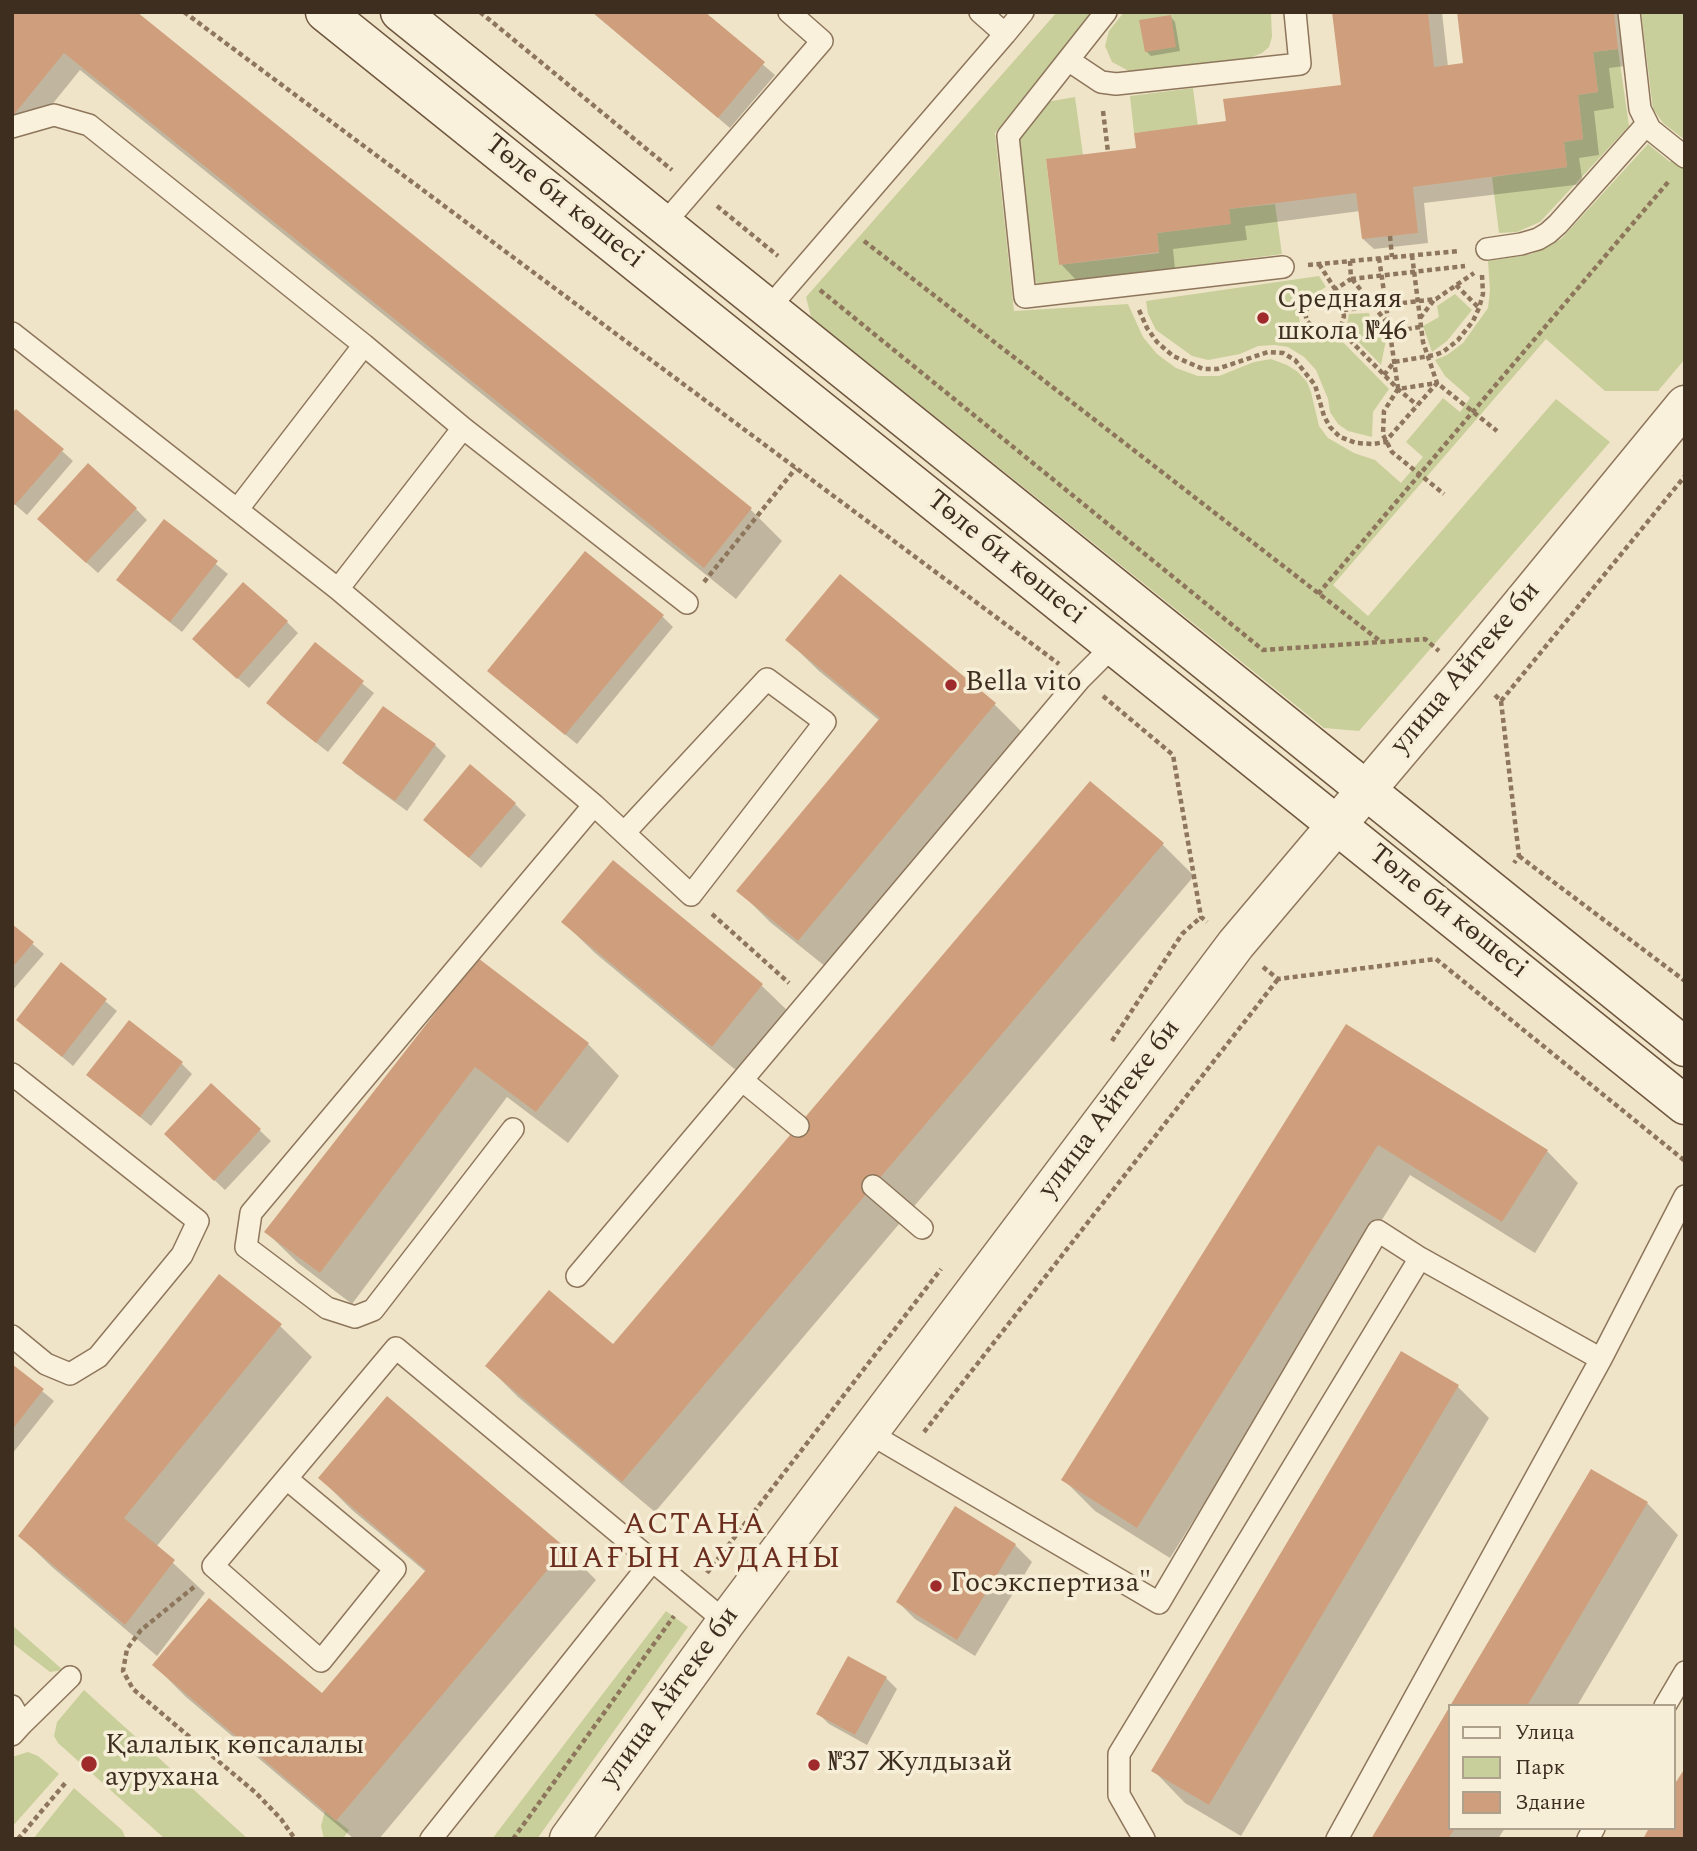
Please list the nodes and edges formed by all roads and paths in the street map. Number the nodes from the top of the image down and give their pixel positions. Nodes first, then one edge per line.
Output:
1 (184, 12) edge
2 (326, 12) edge
3 (400, 12) edge
4 (480, 12) edge
5 (789, 12) edge
6 (980, 12) edge
7 (1023, 12) edge
8 (1106, 12) edge
9 (1295, 12) edge
10 (1629, 12) edge
11 (1005, 34) junction
12 (1069, 60) junction
13 (1099, 81) junction
14 (1647, 124) junction
15 (12, 127) edge
16 (1108, 152) dead end
17 (1680, 166) edge
18 (695, 188) junction
19 (841, 223) junction
20 (663, 225) junction
21 (1390, 236) dead end
22 (1483, 249) junction
23 (1412, 256) junction
24 (1392, 257) junction
25 (1379, 258) junction
26 (1350, 261) junction
27 (1319, 264) junction
28 (1283, 267) joint
29 (1413, 272) junction
30 (799, 273) junction
31 (1382, 275) junction
32 (1351, 279) junction
33 (1136, 285) junction
34 (1456, 285) junction
35 (1333, 290) junction
36 (1436, 299) junction
37 (1417, 302) junction
38 (1386, 306) junction
39 (1374, 307) junction
40 (1479, 308) junction
41 (768, 309) junction
42 (1343, 310) junction
43 (1420, 318) junction
44 (1420, 327) junction
45 (1389, 329) junction
46 (1340, 330) junction
47 (12, 333) edge
48 (364, 345) junction
49 (1427, 356) junction
50 (1394, 362) junction
51 (1384, 375) junction
52 (1437, 383) junction
53 (1398, 389) junction
54 (1417, 405) junction
55 (1685, 405) edge
56 (1472, 411) junction
57 (463, 428) junction
58 (1497, 431) dead end
59 (1385, 442) junction
60 (796, 468) junction
61 (1419, 474) junction
62 (1685, 476) edge
63 (1444, 494) dead end
64 (237, 510) junction
65 (338, 589) junction
66 (1318, 594) junction
67 (687, 603) joint
68 (1381, 642) junction
69 (1113, 646) junction
70 (1466, 672) junction
71 (1080, 679) junction
72 (1501, 701) junction
73 (1366, 790) junction
74 (594, 805) junction
75 (1337, 825) junction
76 (625, 832) junction
77 (1519, 856) junction
78 (1491, 892) junction
79 (691, 895) junction
80 (1201, 917) junction
81 (1236, 944) junction
82 (1278, 979) junction
83 (1685, 981) edge
84 (810, 1002) junction
85 (1109, 1046) dead end
86 (1685, 1047) edge
87 (12, 1074) edge
88 (743, 1081) junction
89 (1685, 1104) edge
90 (798, 1126) dead end
91 (513, 1129) dead end
92 (1685, 1161) edge
93 (873, 1185) dead end
94 (1685, 1196) edge
95 (922, 1227) dead end
96 (1420, 1258) junction
97 (945, 1264) dead end
98 (577, 1276) dead end
99 (12, 1336) edge
100 (1601, 1359) junction
101 (869, 1433) junction
102 (906, 1455) junction
103 (287, 1479) junction
104 (653, 1560) junction
105 (214, 1566) junction
106 (691, 1592) junction
107 (726, 1622) junction
108 (1685, 1672) edge
109 (70, 1677) dead end
110 (1666, 1704) edge
111 (19, 1716) edge
112 (67, 1781) dead end
113 (18, 1839) edge
114 (295, 1839) edge
115 (431, 1839) edge
116 (513, 1839) edge
117 (569, 1839) edge
118 (1144, 1839) edge
119 (1337, 1839) edge

1 - 60 path
2 - 69 main road, Төле би көшесі
3 - 20 main road, Төле би көшесі
4 - 18 path
5 - 18 lane
6 - 11 lane
7 - 11 lane
8 - 12 lane
9 - 13 lane
10 - 14 lane
11 - 19 lane
12 - 13 lane
12 - 33 lane
13 - 16 path
14 - 17 lane
14 - 22 lane
15 - 48 lane
17 - 56 path
18 - 20 lane
18 - 30 path
19 - 30 lane
19 - 66 path
20 - 41 main road, Төле би көшесі
21 - 24 path
22 - 23 path
22 - 29 path
23 - 24 path
23 - 29 path
24 - 25 path
25 - 26 path
25 - 31 path
26 - 27 path
26 - 32 path
27 - 28 path
27 - 35 path
28 - 33 lane
29 - 31 path
29 - 37 path
30 - 41 lane
30 - 68 path
31 - 32 path
31 - 38 path
32 - 35 path
32 - 39 path
33 - 59 path
34 - 36 path
34 - 40 path
34 - 40 path
35 - 42 path
35 - 46 path
36 - 37 path
36 - 43 path
37 - 38 path
37 - 43 path
38 - 39 path
38 - 45 path
39 - 42 path
39 - 45 path
40 - 49 path
41 - 73 main road, Төле би көшесі
42 - 46 path
43 - 44 path
44 - 45 path
44 - 49 path
45 - 50 path
46 - 51 path
47 - 64 lane
48 - 57 lane
48 - 64 lane
49 - 50 path
49 - 52 path
50 - 51 path
50 - 53 path
51 - 53 path
52 - 53 path
52 - 54 path
52 - 56 path
53 - 54 path
53 - 59 path
54 - 59 path
55 - 70 main road, улица Айтеке би
56 - 58 path
56 - 61 path
57 - 65 lane
57 - 67 lane
59 - 61 path
60 - 67 path
60 - 71 path
61 - 63 path
61 - 66 path
62 - 72 path
64 - 65 lane
65 - 74 lane
66 - 68 path
68 - 70 path
69 - 71 lane
69 - 75 main road, Төле би көшесі
70 - 72 path
70 - 73 main road, улица Айтеке би
71 - 80 path
71 - 84 lane
72 - 77 path
73 - 75 main road, улица Айтеке би
73 - 78 main road, Төле би көшесі
74 - 76 lane
74 - 91 lane
75 - 81 main road, улица Айтеке би
75 - 89 main road, Төле би көшесі
76 - 79 lane
76 - 79 lane
77 - 78 path
77 - 83 path
78 - 86 main road, Төле би көшесі
79 - 84 path
80 - 81 path
80 - 85 path
81 - 82 path
81 - 101 main road, улица Айтеке би
82 - 92 path
82 - 102 path
84 - 88 lane
87 - 99 lane
88 - 90 lane
88 - 98 lane
93 - 95 lane
94 - 100 lane
96 - 100 lane
96 - 102 lane
96 - 118 lane
97 - 106 path
100 - 119 lane
101 - 102 lane
101 - 107 main road, улица Айтеке би
103 - 104 lane
103 - 105 lane
103 - 105 lane
104 - 106 lane
104 - 115 lane
105 - 114 path
106 - 107 lane
106 - 116 path
107 - 117 main road, улица Айтеке би
108 - 110 lane
109 - 111 lane
112 - 113 path

